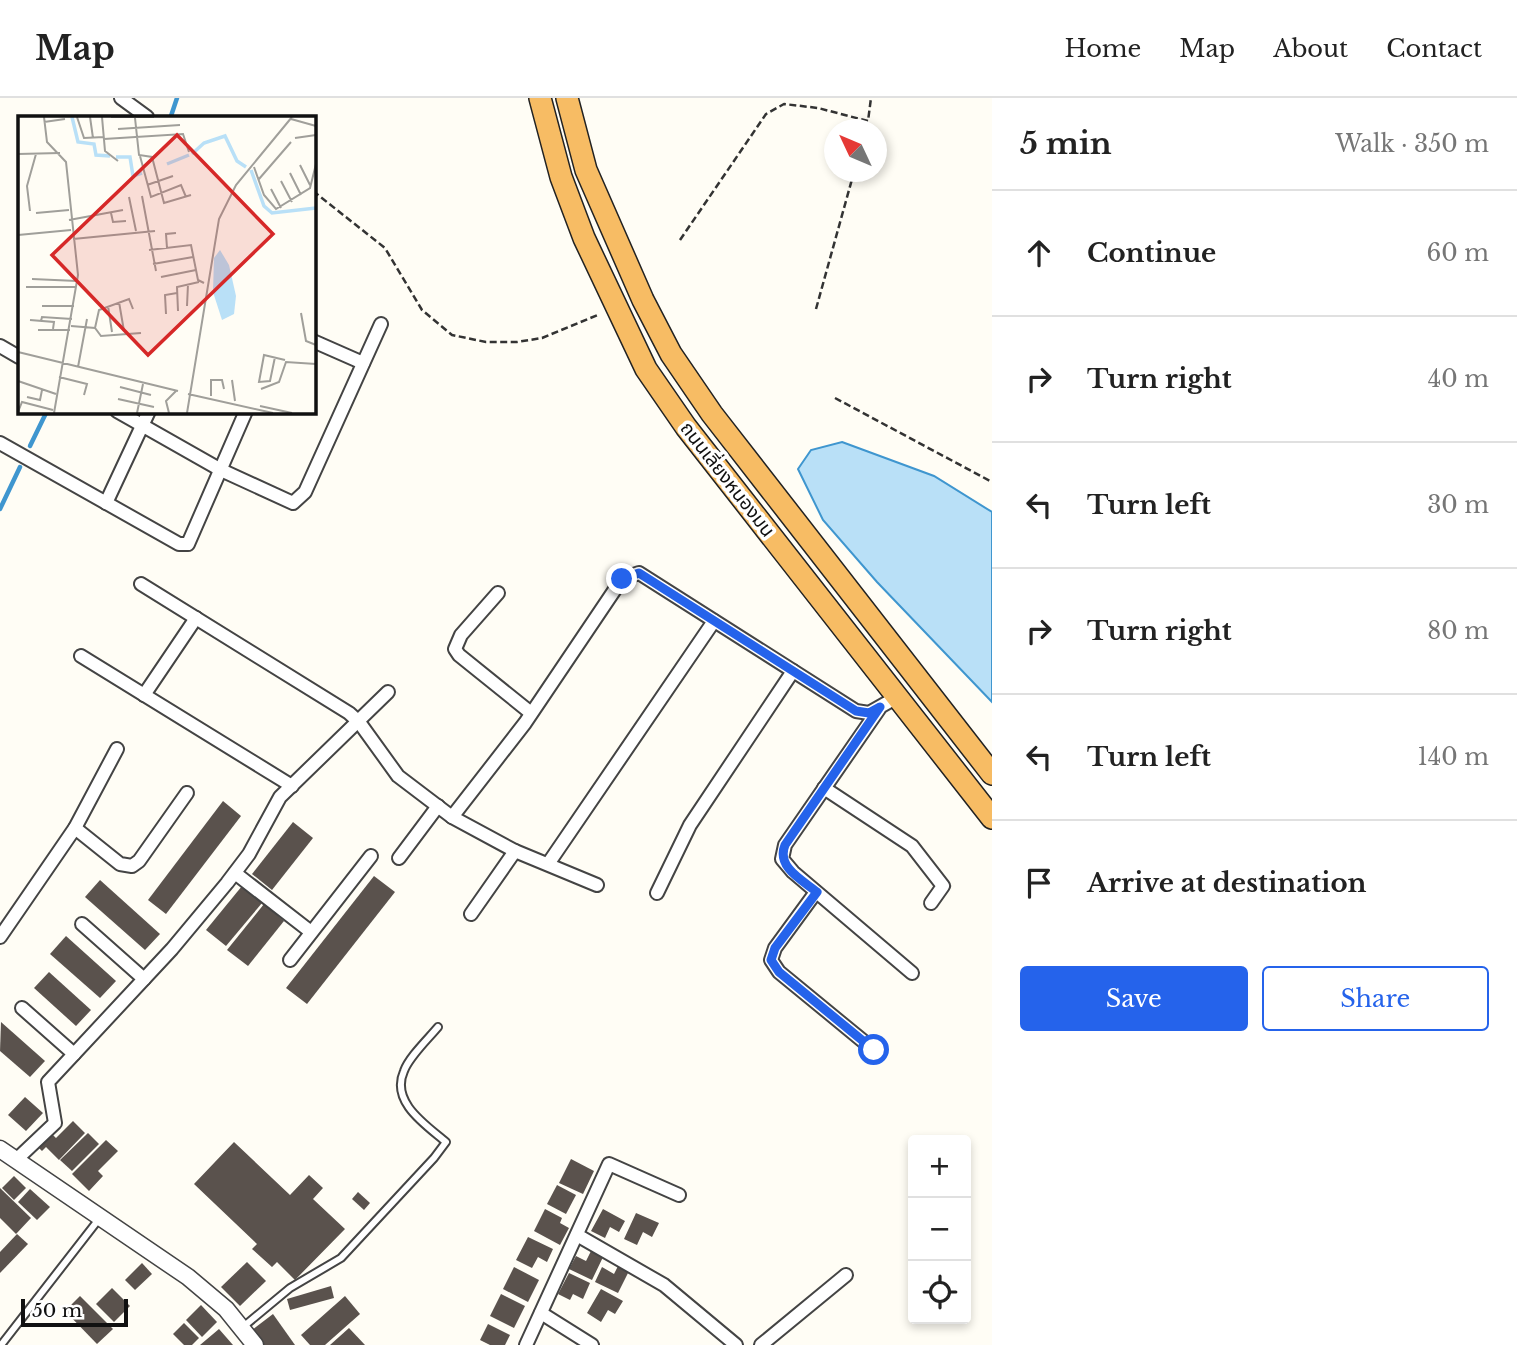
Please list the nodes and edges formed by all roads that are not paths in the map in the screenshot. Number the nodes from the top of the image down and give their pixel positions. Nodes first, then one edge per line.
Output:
1 (121, 98) edge
2 (540, 98) edge
3 (566, 98) edge
4 (146, 116) edge
5 (381, 324) dead end
6 (315, 342) edge
7 (0, 346) edge
8 (18, 356) edge
9 (363, 363) junction
10 (121, 413) edge
11 (148, 413) edge
12 (245, 413) edge
13 (142, 425) junction
14 (0, 443) edge
15 (221, 470) junction
16 (106, 503) junction
17 (141, 584) dead end
18 (498, 593) dead end
19 (196, 618) junction
20 (714, 621) junction
21 (81, 656) dead end
22 (793, 671) junction
23 (388, 692) dead end
24 (144, 695) junction
25 (899, 696) junction
26 (880, 707) junction
27 (531, 713) junction
28 (359, 722) junction
29 (117, 749) dead end
30 (992, 774) edge
31 (292, 786) junction
32 (824, 788) junction
33 (187, 793) dead end
34 (438, 806) junction
35 (452, 817) junction
36 (992, 818) edge
37 (75, 828) junction
38 (515, 851) junction
39 (371, 856) dead end
40 (399, 858) dead end
41 (548, 864) junction
42 (235, 873) junction
43 (597, 885) dead end
44 (817, 892) junction
45 (657, 893) dead end
46 (931, 903) dead end
47 (471, 914) dead end
48 (82, 924) dead end
49 (311, 932) junction
50 (0, 937) edge
51 (290, 960) dead end
52 (912, 973) dead end
53 (145, 979) junction
54 (22, 1008) dead end
55 (438, 1027) dead end
56 (874, 1050) dead end
57 (74, 1054) junction
58 (0, 1149) edge
59 (16, 1159) junction
60 (679, 1195) dead end
61 (100, 1217) junction
62 (577, 1235) junction
63 (846, 1275) dead end
64 (541, 1314) junction
65 (243, 1327) junction
66 (1, 1345) edge
67 (255, 1345) edge
68 (526, 1345) edge
69 (592, 1345) edge
70 (736, 1345) edge
71 (761, 1345) edge

1 - 4 street
2 - 25 highway, ถนนเลี่ยงหนองมน
3 - 30 highway, ถนนเลี่ยงหนองมน
5 - 9 street
6 - 9 street
7 - 8 street
9 - 15 street
10 - 13 street
11 - 13 street
12 - 15 street
13 - 15 street
13 - 16 street
14 - 16 street
15 - 16 street
17 - 19 street
18 - 27 street
19 - 24 street
19 - 28 street
20 - 22 street
20 - 27 street
20 - 41 street
21 - 24 street
22 - 26 street
22 - 45 street
23 - 28 street
24 - 31 street
25 - 26 street
25 - 36 highway, ถนนเลี่ยงหนองมน
26 - 32 street
27 - 35 street
28 - 31 street
28 - 34 street
29 - 37 street
31 - 42 street
32 - 44 street
32 - 46 street
33 - 37 street
34 - 35 street
34 - 40 street
35 - 38 street
37 - 50 street
38 - 41 street
38 - 47 street
39 - 49 street
41 - 43 street
42 - 49 street
42 - 53 street
44 - 52 street
44 - 56 street
48 - 53 street
49 - 51 street
53 - 57 street
54 - 57 street
55 - 65 lane
57 - 59 street
58 - 59 street
59 - 61 street
60 - 62 street
61 - 65 street
61 - 66 lane
62 - 64 street
62 - 70 street
63 - 71 street
64 - 68 street
64 - 69 street
65 - 67 street

